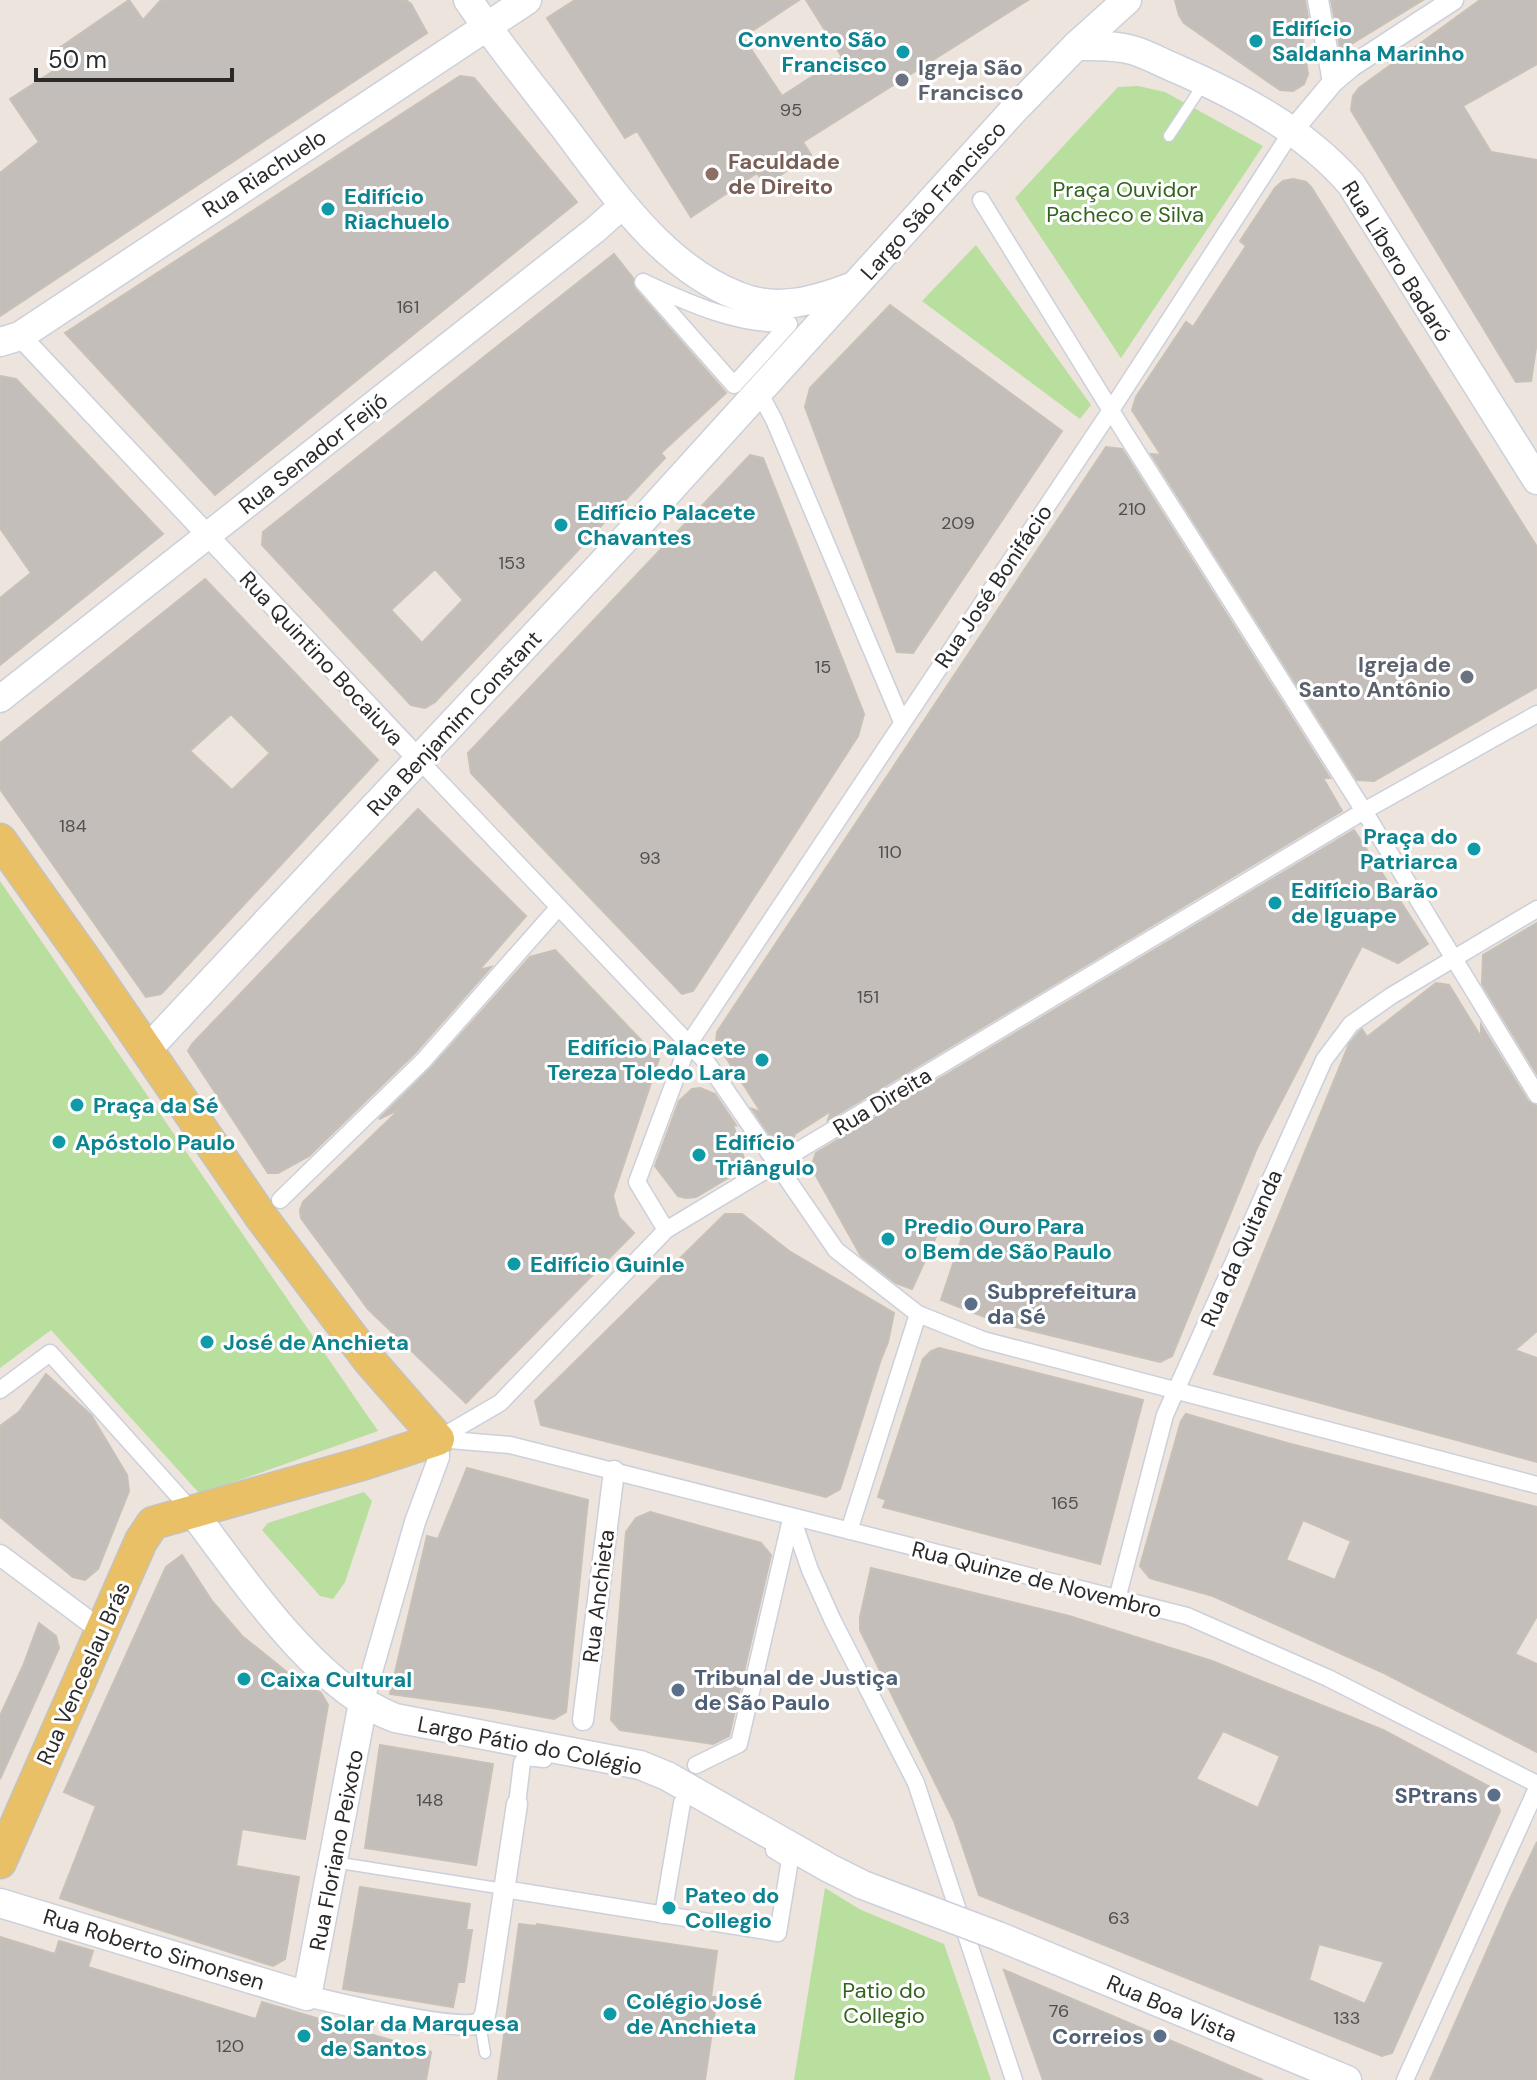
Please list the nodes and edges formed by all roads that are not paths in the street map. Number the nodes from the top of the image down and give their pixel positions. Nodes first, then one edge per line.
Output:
1 (468, 0) edge
2 (527, 0) edge
3 (1127, 0) edge
4 (1318, 0) edge
5 (1453, 0) edge
6 (486, 26) junction
7 (1076, 46) junction
8 (1205, 81) junction
9 (1333, 82) junction
10 (1292, 131) junction
11 (1169, 136) dead end
12 (981, 200) dead end
13 (624, 204) junction
14 (855, 285) junction
15 (789, 324) joint
16 (10, 339) edge
17 (759, 392) junction
18 (1111, 410) junction
19 (1537, 480) edge
20 (208, 536) junction
21 (0, 699) edge
22 (1537, 714) edge
23 (902, 722) junction
24 (420, 761) junction
25 (1364, 811) junction
26 (3, 852) edge
27 (558, 908) junction
28 (1537, 909) edge
29 (1454, 958) junction
30 (688, 1045) junction
31 (146, 1051) junction
32 (1537, 1095) edge
33 (776, 1164) junction
34 (280, 1200) dead end
35 (666, 1230) junction
36 (918, 1314) junction
37 (0, 1390) edge
38 (1176, 1391) junction
39 (438, 1439) junction
40 (614, 1471) junction
41 (1537, 1485) edge
42 (191, 1510) junction
43 (792, 1518) junction
44 (849, 1531) junction
45 (0, 1555) edge
46 (1117, 1599) junction
47 (102, 1631) junction
48 (363, 1703) junction
49 (583, 1720) dead end
50 (696, 1765) dead end
51 (1537, 1786) edge
52 (682, 1803) dead end
53 (517, 1804) joint
54 (0, 1862) edge
55 (334, 1862) junction
56 (504, 1889) junction
57 (0, 1903) edge
58 (663, 1915) junction
59 (998, 1936) joint
60 (307, 1996) junction
61 (480, 2023) junction
62 (485, 2053) dead end
63 (1014, 2080) edge
64 (1347, 2080) edge
65 (1405, 2080) edge

1 - 6 main road, Largo São Francisco
2 - 6 main road, Rua Riachuelo
3 - 7 main road, Largo São Francisco
4 - 9 street
5 - 9 street, Rua José Bonifácio
6 - 13 main road, Largo São Francisco
6 - 16 main road, Rua Riachuelo
7 - 8 main road, Rua Líbero Badaró
7 - 14 main road, Largo São Francisco
8 - 10 main road, Rua Líbero Badaró
8 - 11 lane
9 - 10 street, Rua José Bonifácio
10 - 18 street, Rua José Bonifácio
10 - 19 main road, Rua Líbero Badaró
12 - 18 street
13 - 14 main road, Largo São Francisco
13 - 20 street, Rua Senador Feijó
14 - 17 main road, Largo São Francisco
15 - 15 street
16 - 20 street, Rua Quintino Bocaiuva
17 - 23 street
17 - 24 main road, Rua Benjamim Constant
18 - 23 street, Rua José Bonifácio
18 - 25 street
20 - 21 street, Rua Senador Feijó
20 - 24 street, Rua Quintino Bocaiuva
22 - 25 street
23 - 30 street, Rua José Bonifácio
24 - 27 street, Rua Quintino Bocaiuva
24 - 31 main road, Rua Benjamim Constant
25 - 29 street
25 - 33 street, Rua Direita
26 - 31 main road
27 - 30 street, Rua Quintino Bocaiuva
27 - 34 street
28 - 29 street
29 - 32 street
29 - 38 street, Rua da Quitanda
30 - 33 street, Rua Quintino Bocaiuva
30 - 35 street, Rua José Bonifácio
31 - 39 main road
33 - 35 street, Rua Direita
33 - 36 street, Rua Quintino Bocaiuva
35 - 39 street, Rua Direita
36 - 38 street, Rua Quintino Bocaiuva
36 - 44 street
37 - 42 street
38 - 41 street, Rua Quintino Bocaiuva
38 - 46 street, Rua da Quitanda
39 - 40 street, Rua Quinze de Novembro
39 - 42 main road
39 - 48 street
40 - 43 street, Rua Quinze de Novembro
40 - 49 street, Rua Anchieta
42 - 47 main road, Rua Venceslau Brás
42 - 48 main road
43 - 44 street, Rua Quinze de Novembro
43 - 50 street
43 - 63 street
44 - 46 street, Rua Quinze de Novembro
45 - 47 street
46 - 51 street, Rua Quinze de Novembro
47 - 54 main road, Rua Venceslau Brás
48 - 55 main road, Rua Floriano Peixoto
48 - 59 main road, Largo Pátio do Colégio, bridge
51 - 65 street
52 - 58 street
53 - 56 street, Largo Pátio do Colégio
53 - 58 street, Largo Pátio do Colégio
55 - 56 lane
55 - 60 main road, Rua Floriano Peixoto
56 - 58 street
56 - 61 street, Largo Pátio do Colégio
57 - 60 main road, Rua Roberto Simonsen
59 - 64 main road, Rua Boa Vista
60 - 61 street
61 - 62 lane

